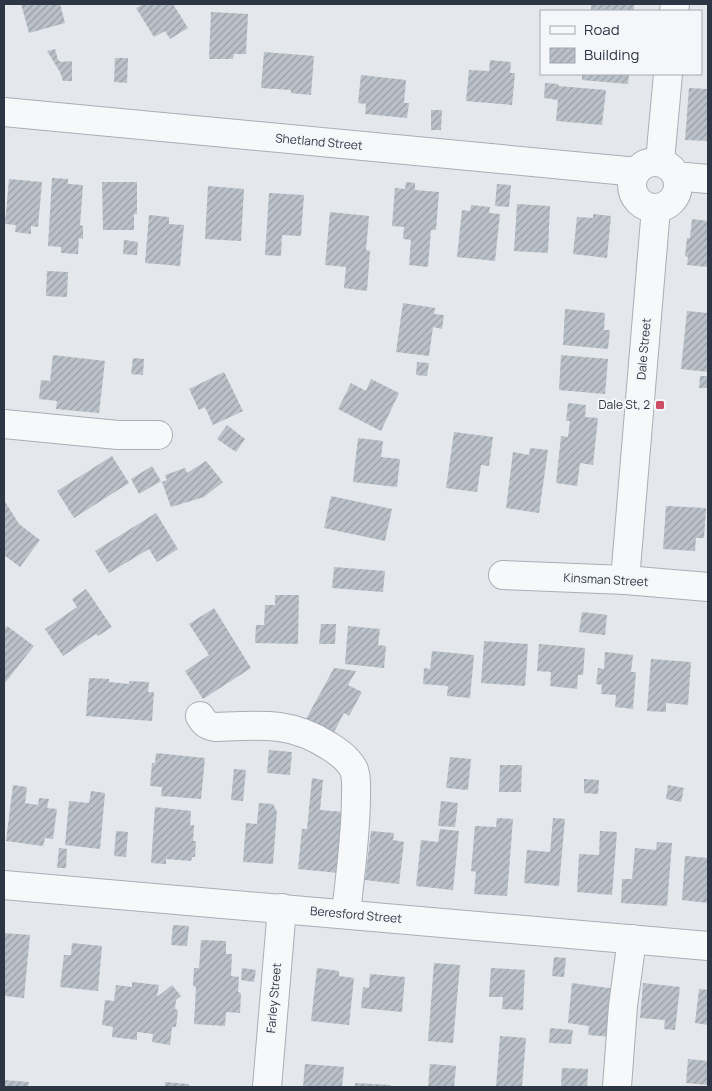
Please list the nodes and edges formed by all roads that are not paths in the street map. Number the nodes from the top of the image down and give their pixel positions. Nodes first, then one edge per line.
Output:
1 (668, 75) edge
2 (4, 112) edge
3 (669, 170) junction
4 (634, 174) junction
5 (708, 179) edge
6 (656, 208) junction
7 (4, 424) edge
8 (158, 435) dead end
9 (503, 575) dead end
10 (625, 580) junction
11 (708, 588) edge
12 (200, 716) dead end
13 (4, 885) edge
14 (282, 908) junction
15 (346, 914) junction
16 (632, 939) junction
17 (708, 946) edge
18 (267, 1087) edge
19 (617, 1087) edge

1 - 3 street
2 - 4 street, Shetland Street
3 - 4 street
3 - 5 street
3 - 6 street
4 - 6 street
6 - 10 street, Dale Street
7 - 8 street
9 - 10 street, Kinsman Street
10 - 11 street, Kinsman Street
12 - 15 street
13 - 14 street, Beresford Street
14 - 15 street, Beresford Street
14 - 18 street, Farley Street
15 - 16 street, Beresford Street
16 - 17 street, Beresford Street
16 - 19 street

